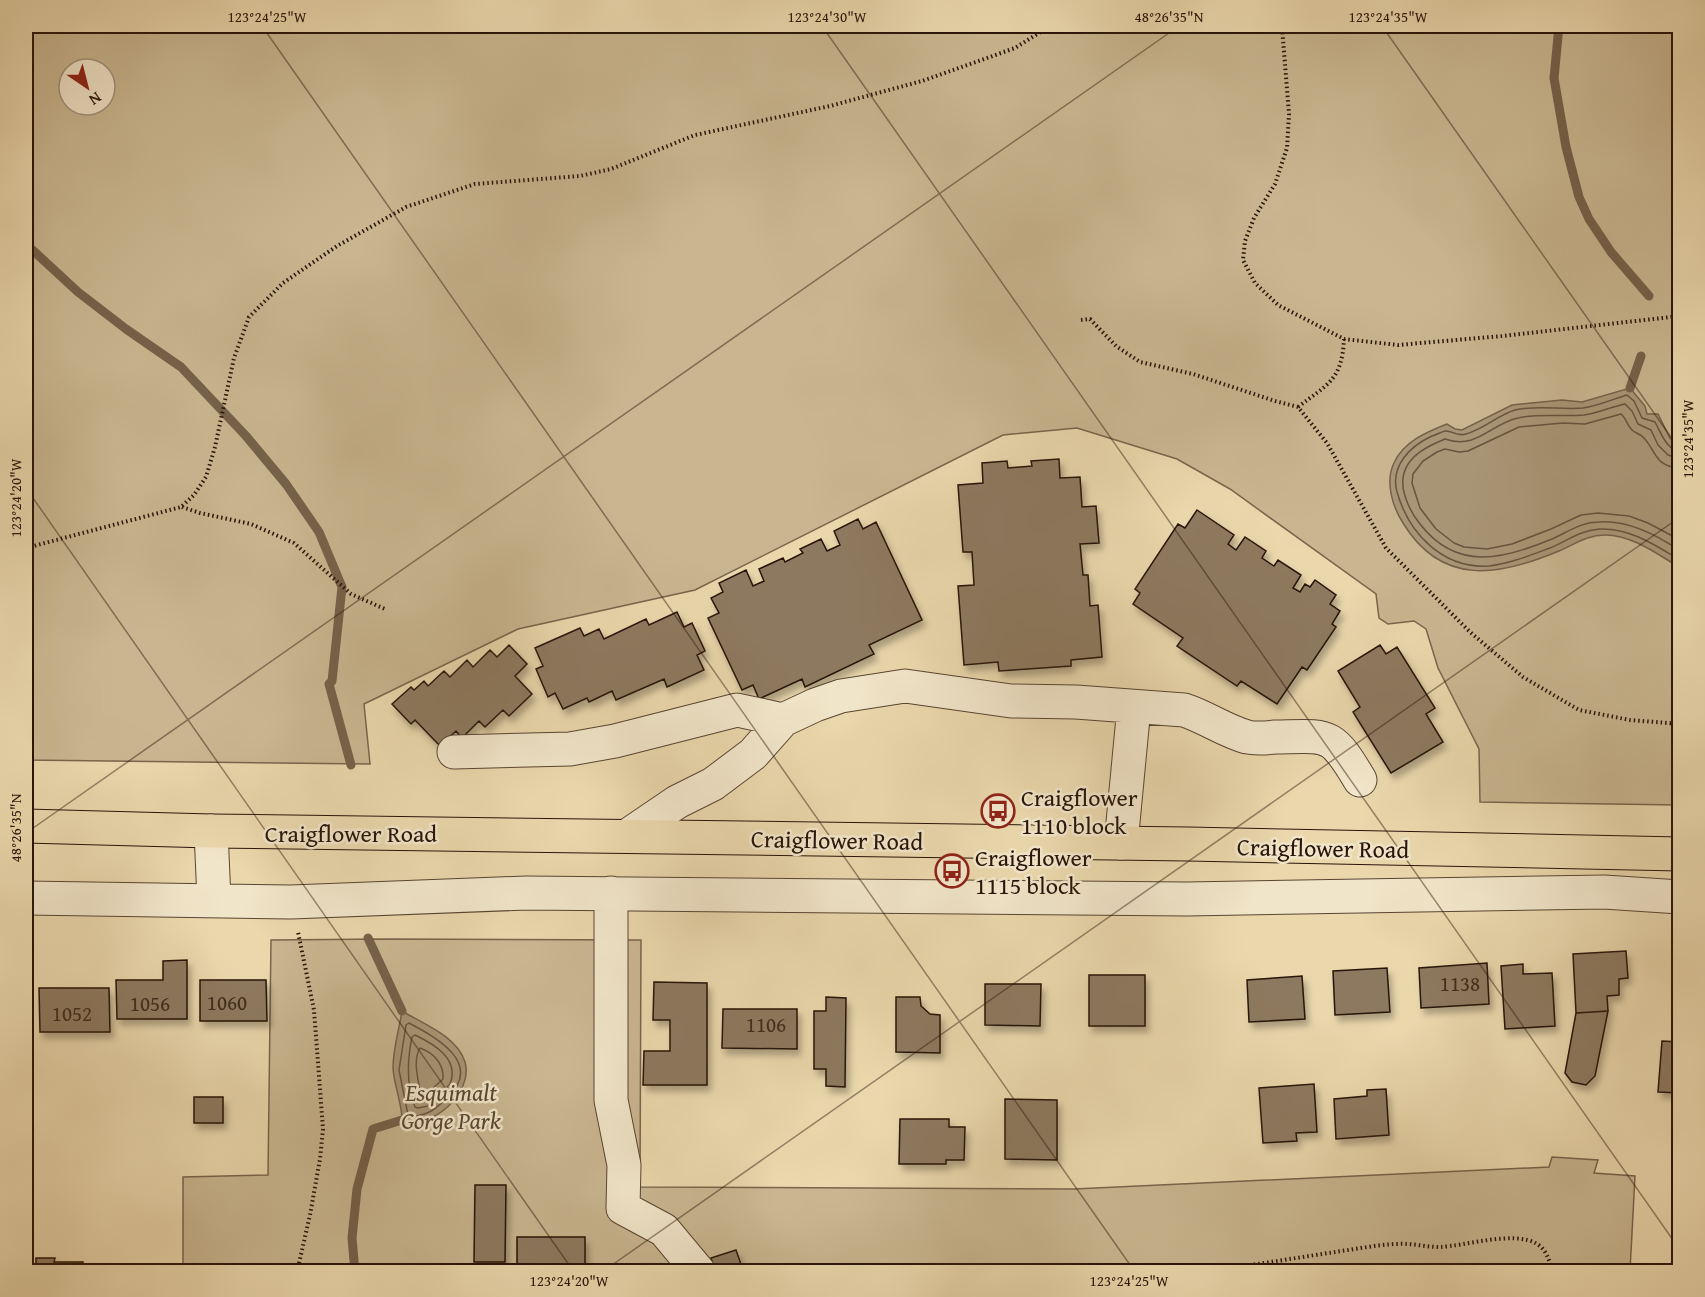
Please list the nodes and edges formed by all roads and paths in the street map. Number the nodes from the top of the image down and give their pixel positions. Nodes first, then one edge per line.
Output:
1 (1050, 26) edge
2 (1282, 26) edge
3 (1680, 316) edge
4 (1081, 320) dead end
5 (1344, 339) junction
6 (1298, 407) junction
7 (181, 507) junction
8 (26, 548) edge
9 (387, 610) dead end
10 (1134, 707) junction
11 (783, 720) junction
12 (1680, 724) edge
13 (454, 752) dead end
14 (1360, 780) dead end
15 (26, 826) edge
16 (211, 831) junction
17 (627, 836) junction
18 (1121, 843) junction
19 (1680, 854) edge
20 (611, 893) junction
21 (1680, 897) edge
22 (26, 898) edge
23 (214, 900) junction
24 (291, 902) junction
25 (297, 1272) edge
26 (699, 1272) edge
27 (751, 1272) edge
28 (809, 1272) edge
29 (1088, 1272) edge
30 (1553, 1272) edge

1 - 7 path
2 - 5 path
3 - 5 path
4 - 6 path
5 - 6 path
6 - 12 path
7 - 8 path
7 - 9 path
10 - 11 street
10 - 14 street
10 - 18 street
11 - 13 street
11 - 17 street
15 - 16 main road, Craigflower Road
16 - 17 main road, Craigflower Road
16 - 23 street
17 - 18 main road, Craigflower Road
18 - 19 main road, Craigflower Road
20 - 21 street, Craigflower Road
20 - 24 street, Craigflower Road
20 - 26 street
22 - 23 street, Craigflower Road
23 - 24 street, Craigflower Road
24 - 25 path
27 - 28 path
29 - 30 path

